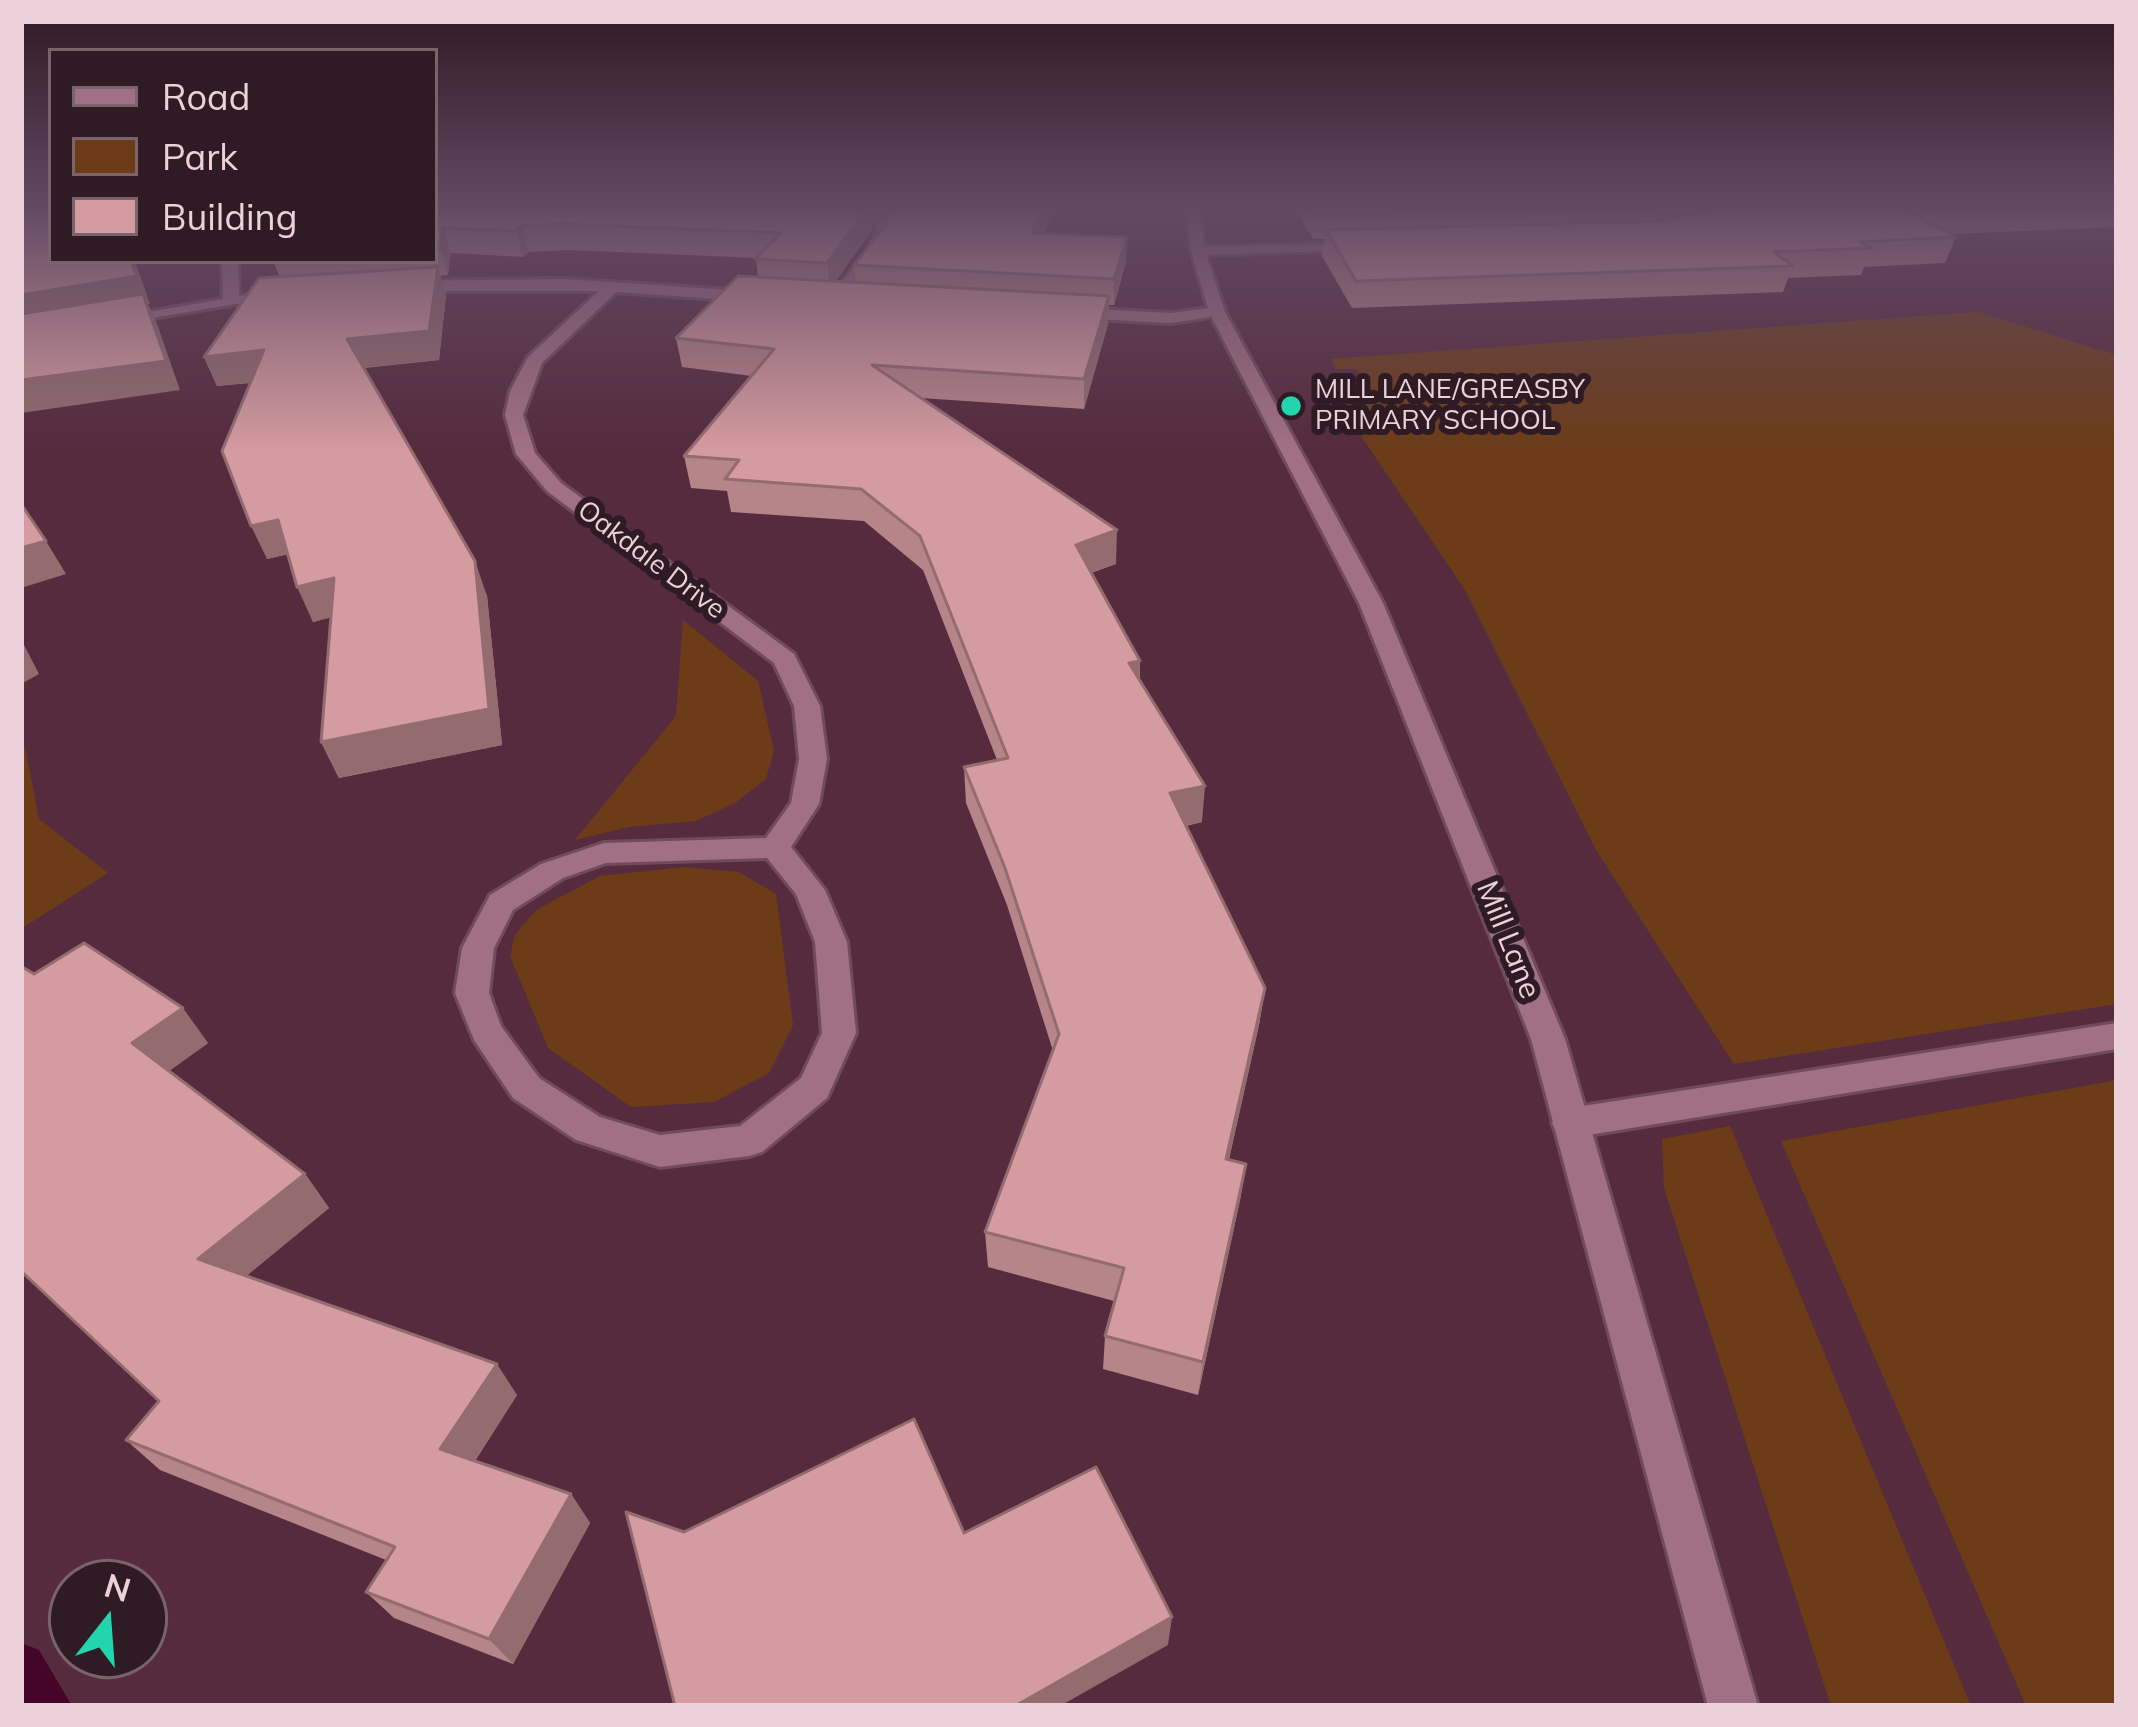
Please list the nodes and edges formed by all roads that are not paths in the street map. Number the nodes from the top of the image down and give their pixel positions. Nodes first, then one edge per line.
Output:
1 (231, 290) edge
2 (609, 290) edge
3 (637, 290) edge
4 (845, 290) edge
5 (1210, 290) edge
6 (302, 294) edge
7 (231, 299) junction
8 (790, 299) edge
9 (813, 300) edge
10 (835, 302) junction
11 (858, 302) edge
12 (1059, 312) edge
13 (1217, 312) junction
14 (91, 323) edge
15 (775, 848) junction
16 (2117, 1036) edge
17 (1570, 1123) junction
18 (1733, 1706) edge

1 - 7 street
2 - 15 street, Oakdale Drive
3 - 8 street
4 - 10 street
5 - 13 street, Mill Lane
6 - 7 street
7 - 14 street
9 - 10 street
10 - 11 street
12 - 13 street
13 - 17 street, Mill Lane
15 - 15 street
16 - 17 street
17 - 18 street, Mill Lane

